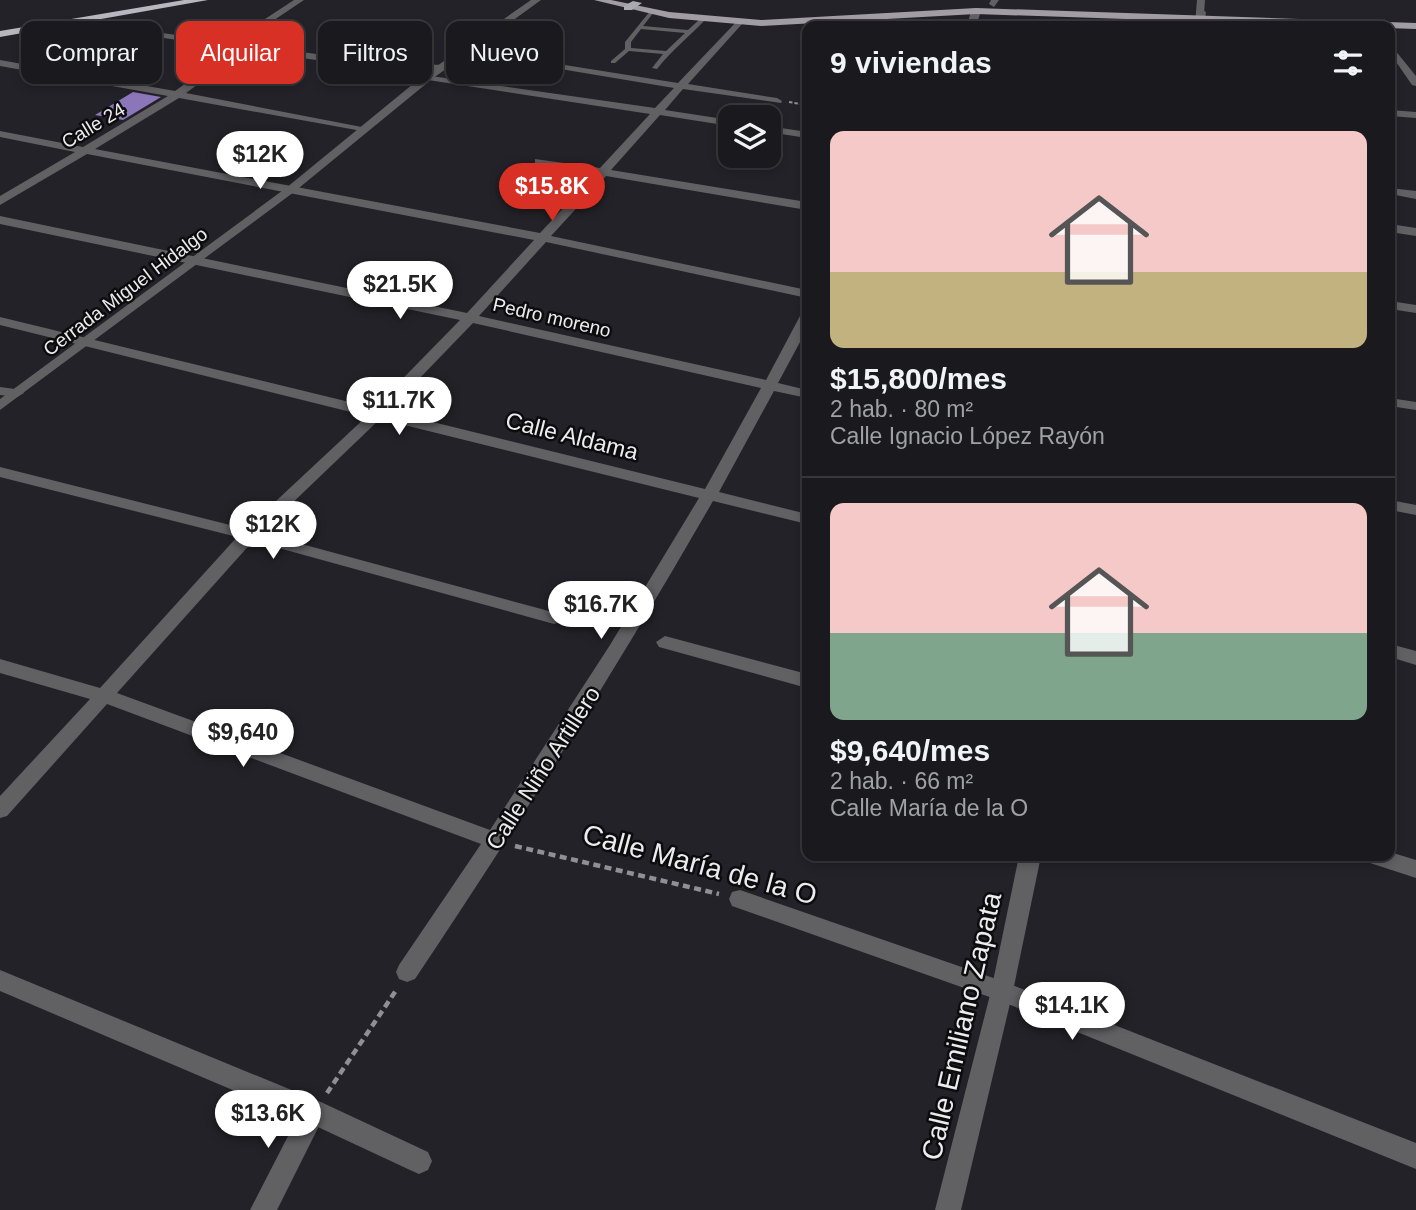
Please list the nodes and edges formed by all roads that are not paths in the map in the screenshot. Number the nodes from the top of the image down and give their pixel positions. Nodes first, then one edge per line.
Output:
1 (203, 0) edge
2 (300, 0) edge
3 (537, 0) edge
4 (598, 0) edge
5 (1201, 0) edge
6 (994, 2) edge
7 (630, 3) edge
8 (67, 10) dead end
9 (976, 11) junction
10 (651, 12) junction
11 (703, 19) junction
12 (1200, 19) edge
13 (1416, 20) edge
14 (268, 21) edge
15 (507, 21) edge
16 (864, 21) edge
17 (973, 21) edge
18 (1258, 21) edge
19 (0, 22) edge
20 (739, 22) junction
21 (802, 23) edge
22 (1395, 26) edge
23 (1416, 26) edge
24 (639, 27) junction
25 (691, 32) junction
26 (0, 34) edge
27 (628, 49) junction
28 (667, 53) junction
29 (1395, 54) edge
30 (304, 56) edge
31 (613, 62) dead end
32 (0, 63) edge
33 (446, 64) edge
34 (441, 68) junction
35 (563, 68) edge
36 (655, 68) dead end
37 (432, 74) edge
38 (432, 78) edge
39 (1416, 83) edge
40 (193, 84) edge
41 (419, 84) edge
42 (680, 86) junction
43 (177, 95) junction
44 (777, 101) dead end
45 (655, 112) junction
46 (1395, 113) edge
47 (1416, 115) edge
48 (718, 121) edge
49 (362, 128) junction
50 (781, 131) edge
51 (0, 134) edge
52 (802, 134) edge
53 (85, 151) junction
54 (540, 161) dead end
55 (603, 172) junction
56 (290, 190) junction
57 (1395, 192) edge
58 (1416, 195) edge
59 (0, 201) edge
60 (802, 205) edge
61 (0, 220) edge
62 (1395, 229) edge
63 (1416, 232) edge
64 (545, 238) junction
65 (195, 260) junction
66 (802, 293) edge
67 (1395, 306) edge
68 (1416, 309) edge
69 (470, 318) junction
70 (0, 321) edge
71 (802, 326) edge
72 (84, 343) junction
73 (771, 386) junction
74 (0, 391) edge
75 (17, 393) junction
76 (802, 393) edge
77 (1395, 403) edge
78 (0, 406) edge
79 (1416, 407) edge
80 (378, 413) junction
81 (0, 472) edge
82 (710, 495) junction
83 (1395, 506) edge
84 (1416, 510) edge
85 (802, 518) edge
86 (249, 535) junction
87 (554, 618) dead end
88 (666, 642) dead end
89 (1395, 652) edge
90 (1416, 658) edge
91 (0, 666) edge
92 (802, 680) edge
93 (105, 696) junction
94 (0, 810) edge
95 (496, 841) junction
96 (1029, 861) edge
97 (1390, 861) edge
98 (1416, 869) edge
99 (740, 899) road end
100 (407, 972) road end
101 (0, 980) edge
102 (1002, 990) junction
103 (314, 1112) junction
104 (1416, 1156) edge
105 (419, 1161) dead end
106 (263, 1210) edge
107 (948, 1210) edge

1 - 26 highway
2 - 14 street, Calle 24
3 - 15 street, Cerrada Miguel Hidalgo
4 - 7 main road
5 - 12 street
6 - 7 main road
6 - 12 main road
7 - 10 main road
8 - 19 highway
9 - 12 main road
9 - 16 main road
9 - 17 street
10 - 11 main road
10 - 24 lane
11 - 20 main road
11 - 25 lane
12 - 13 main road
12 - 18 main road
20 - 21 main road
20 - 42 street
22 - 23 main road
24 - 25 lane
24 - 27 lane
25 - 28 lane
27 - 28 lane
27 - 31 lane
28 - 36 lane
29 - 39 street
30 - 34 street
32 - 43 street
33 - 34 street, Cerrada Miguel Hidalgo
34 - 37 street, Cerrada Miguel Hidalgo
35 - 42 street
38 - 45 street
40 - 43 street, Calle 24
41 - 49 street, Cerrada Miguel Hidalgo
42 - 44 street
42 - 45 street
43 - 49 street
43 - 53 street, Calle 24
45 - 48 street
45 - 55 street
46 - 47 street
49 - 56 street, Cerrada Miguel Hidalgo
50 - 52 street
51 - 53 street
53 - 56 street
53 - 59 street, Calle 24
54 - 55 street
55 - 60 street
55 - 64 street
56 - 64 street
56 - 65 street, Cerrada Miguel Hidalgo
57 - 58 street
61 - 65 street, Pedro moreno
62 - 63 street
64 - 66 street
64 - 69 street
65 - 69 street, Pedro moreno
65 - 72 street, Cerrada Miguel Hidalgo
67 - 68 street
69 - 73 street, Pedro moreno
69 - 80 street
70 - 72 street, Calle Aldama
71 - 73 street, Calle Niño Artillero
72 - 75 street, Cerrada Miguel Hidalgo
72 - 80 street, Calle Aldama
73 - 76 street, Pedro moreno
73 - 82 street, Calle Niño Artillero
74 - 75 street
75 - 78 street, Cerrada Miguel Hidalgo
77 - 79 street
80 - 82 street, Calle Aldama
80 - 86 street
81 - 86 street
82 - 85 street, Calle Aldama
82 - 95 street, Calle Niño Artillero
83 - 84 street
86 - 87 street
86 - 93 street
88 - 92 street
89 - 90 street
91 - 93 street
93 - 94 street
93 - 95 street
95 - 100 street, Calle Niño Artillero
96 - 102 street, Calle Emiliano Zapata
97 - 98 street
99 - 102 street, Calle María de la O
101 - 103 street
102 - 104 street, Calle María de la O
102 - 107 street, Calle Emiliano Zapata
103 - 105 street
103 - 106 street

